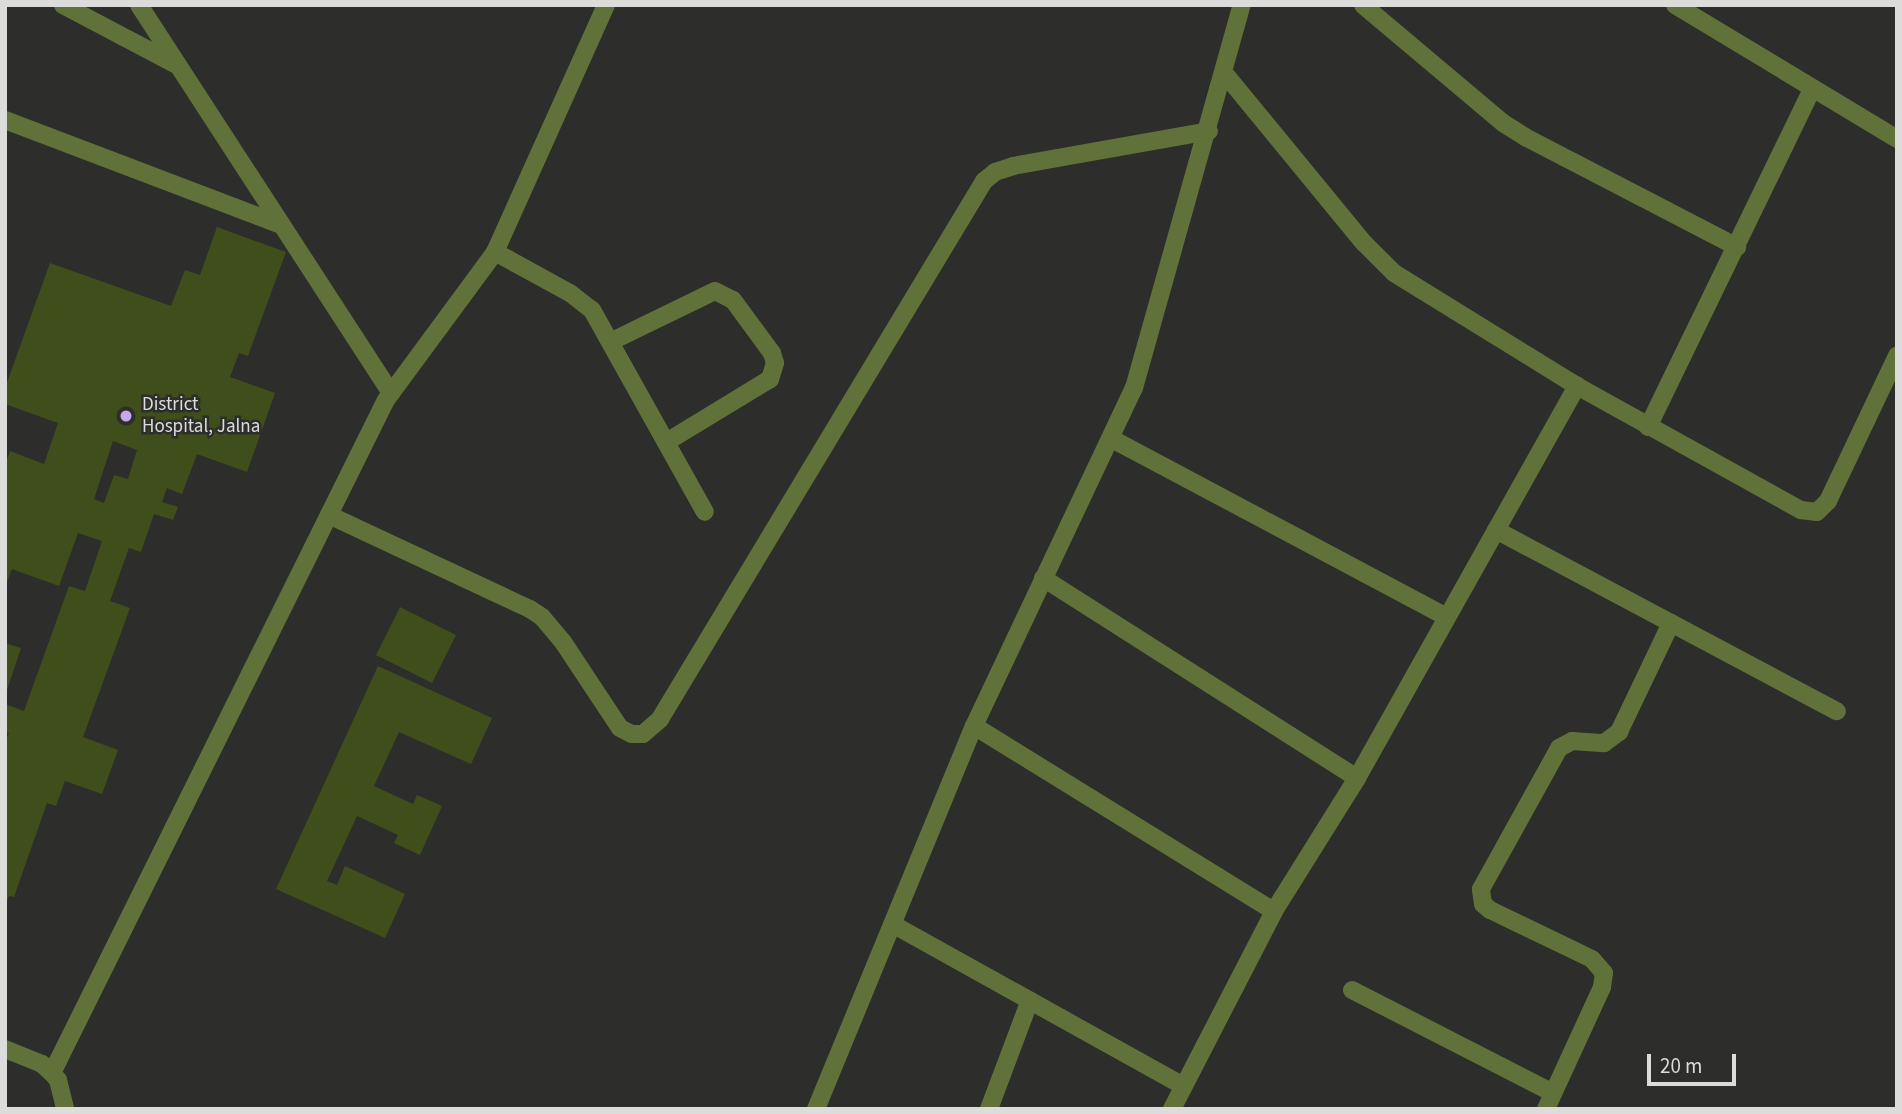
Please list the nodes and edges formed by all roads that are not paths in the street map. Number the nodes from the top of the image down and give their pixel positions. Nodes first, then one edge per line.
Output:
1 (63, 5) edge
2 (139, 5) edge
3 (606, 5) edge
4 (1242, 5) edge
5 (1363, 5) edge
6 (1675, 5) edge
7 (178, 66) junction
8 (1225, 74) junction
9 (1812, 90) junction
10 (5, 120) edge
11 (1209, 131) junction
12 (1897, 139) edge
13 (281, 225) junction
14 (1737, 247) junction
15 (495, 252) junction
16 (612, 341) junction
17 (1897, 356) edge
18 (1577, 386) junction
19 (391, 393) junction
20 (1648, 427) junction
21 (1112, 439) junction
22 (668, 441) junction
23 (705, 512) dead end
24 (329, 515) junction
25 (1496, 530) junction
26 (1043, 578) junction
27 (1447, 617) junction
28 (1671, 623) junction
29 (1837, 711) dead end
30 (974, 726) junction
31 (1357, 778) junction
32 (1274, 911) junction
33 (894, 925) junction
34 (1352, 990) dead end
35 (1030, 1000) junction
36 (5, 1049) edge
37 (52, 1073) junction
38 (1183, 1086) junction
39 (1550, 1101) edge
40 (65, 1109) edge
41 (816, 1109) edge
42 (989, 1109) edge
43 (1172, 1109) edge

1 - 7 street
2 - 7 street
3 - 15 street
4 - 8 street
5 - 14 street
6 - 9 street
7 - 13 street
8 - 11 street
8 - 18 street
9 - 12 street
9 - 14 street
10 - 13 street
11 - 21 street
11 - 24 street
13 - 19 street
14 - 20 street
15 - 16 street
15 - 19 street
16 - 22 street
16 - 22 street
17 - 20 street
18 - 20 street
18 - 25 street
19 - 24 street
21 - 26 street
21 - 27 street
22 - 23 street
24 - 37 street
25 - 27 street
25 - 28 street
26 - 30 street
26 - 31 street
27 - 31 street
28 - 29 street
28 - 39 street
30 - 32 street
30 - 33 street
31 - 32 street
32 - 38 street
33 - 35 street
33 - 41 street
34 - 39 street
35 - 38 street
35 - 42 street
36 - 37 street
37 - 40 street
38 - 43 street

